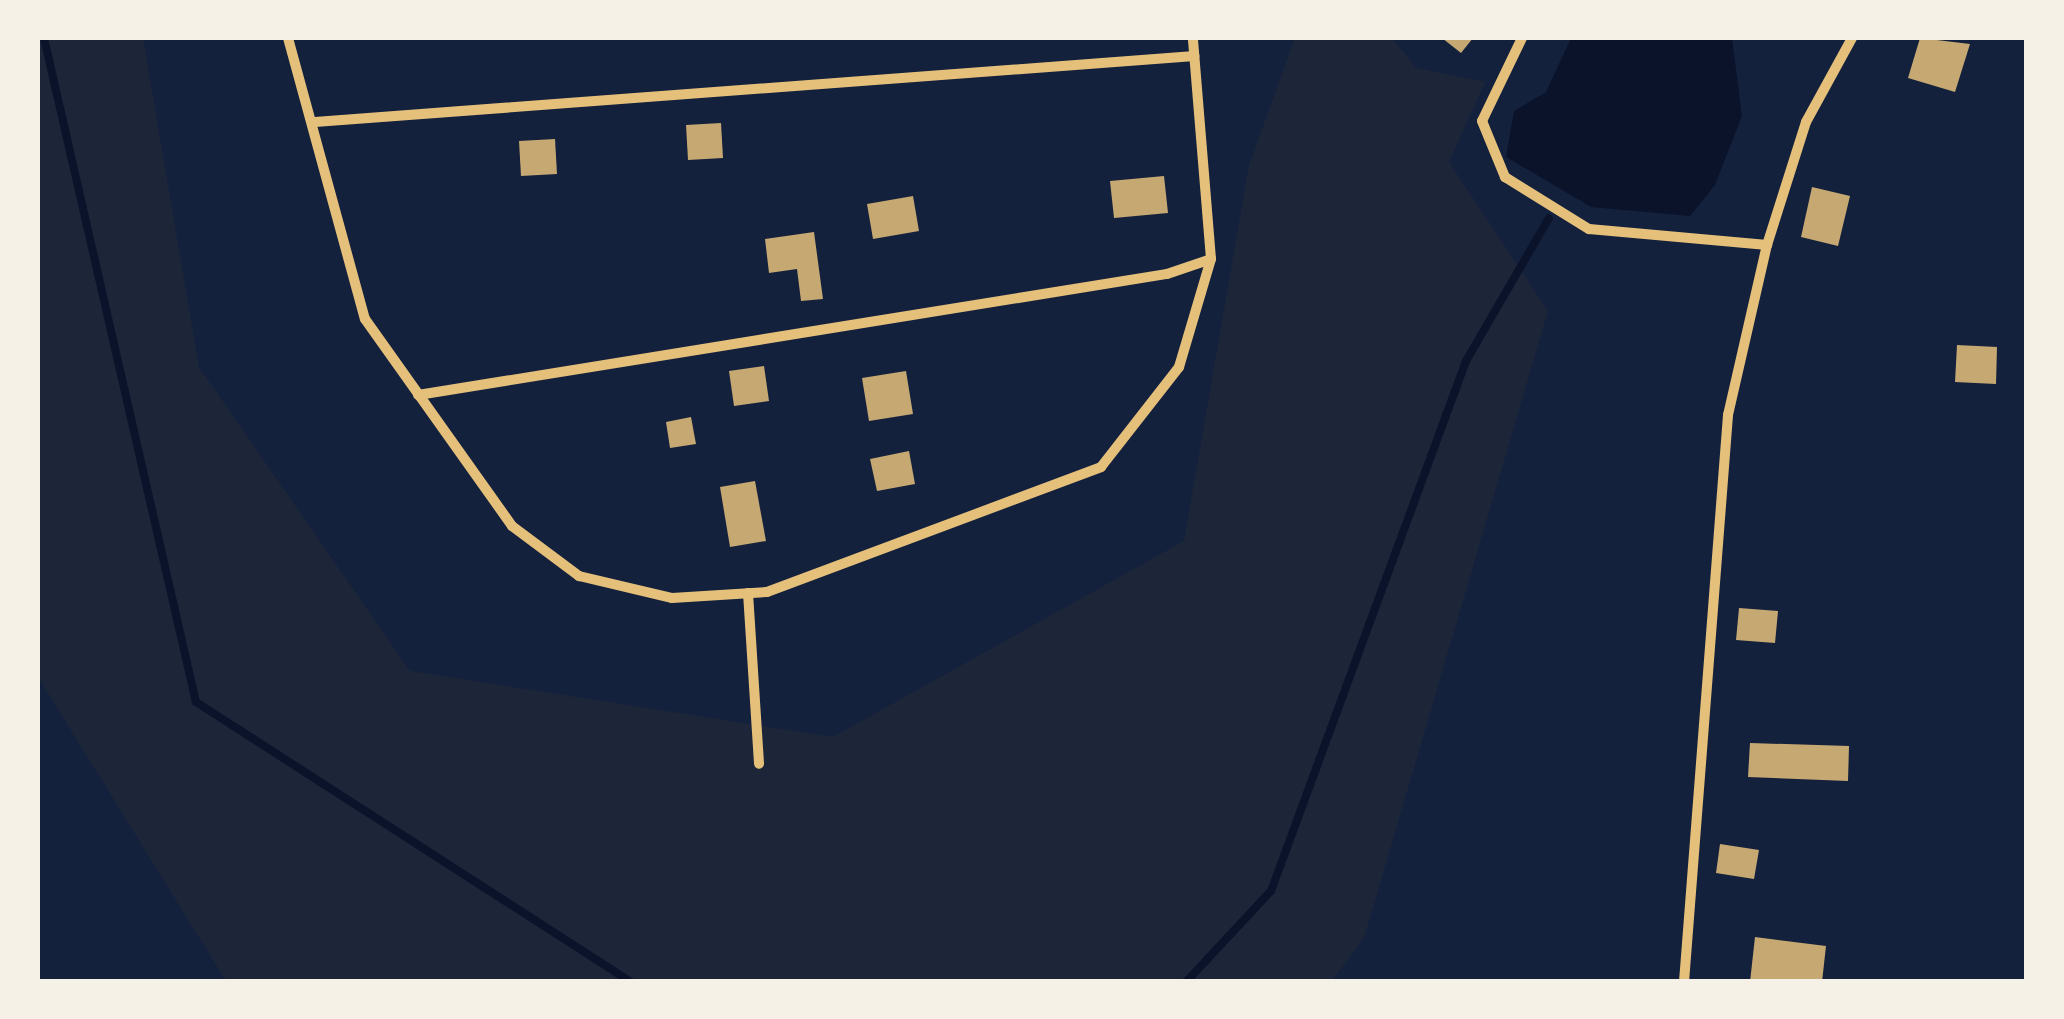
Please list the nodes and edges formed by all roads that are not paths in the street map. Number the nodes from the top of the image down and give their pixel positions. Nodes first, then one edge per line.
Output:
1 (288, 38) edge
2 (1193, 38) edge
3 (1522, 38) edge
4 (1852, 38) edge
5 (1194, 56) junction
6 (315, 122) junction
7 (1767, 245) junction
8 (1211, 258) junction
9 (418, 395) junction
10 (748, 593) junction
11 (760, 764) dead end
12 (1684, 982) edge

1 - 6 street
2 - 5 street
3 - 7 street
4 - 7 street
5 - 6 street
5 - 8 street
6 - 9 street
7 - 12 street
8 - 9 street
8 - 10 street
9 - 10 street
10 - 11 street

